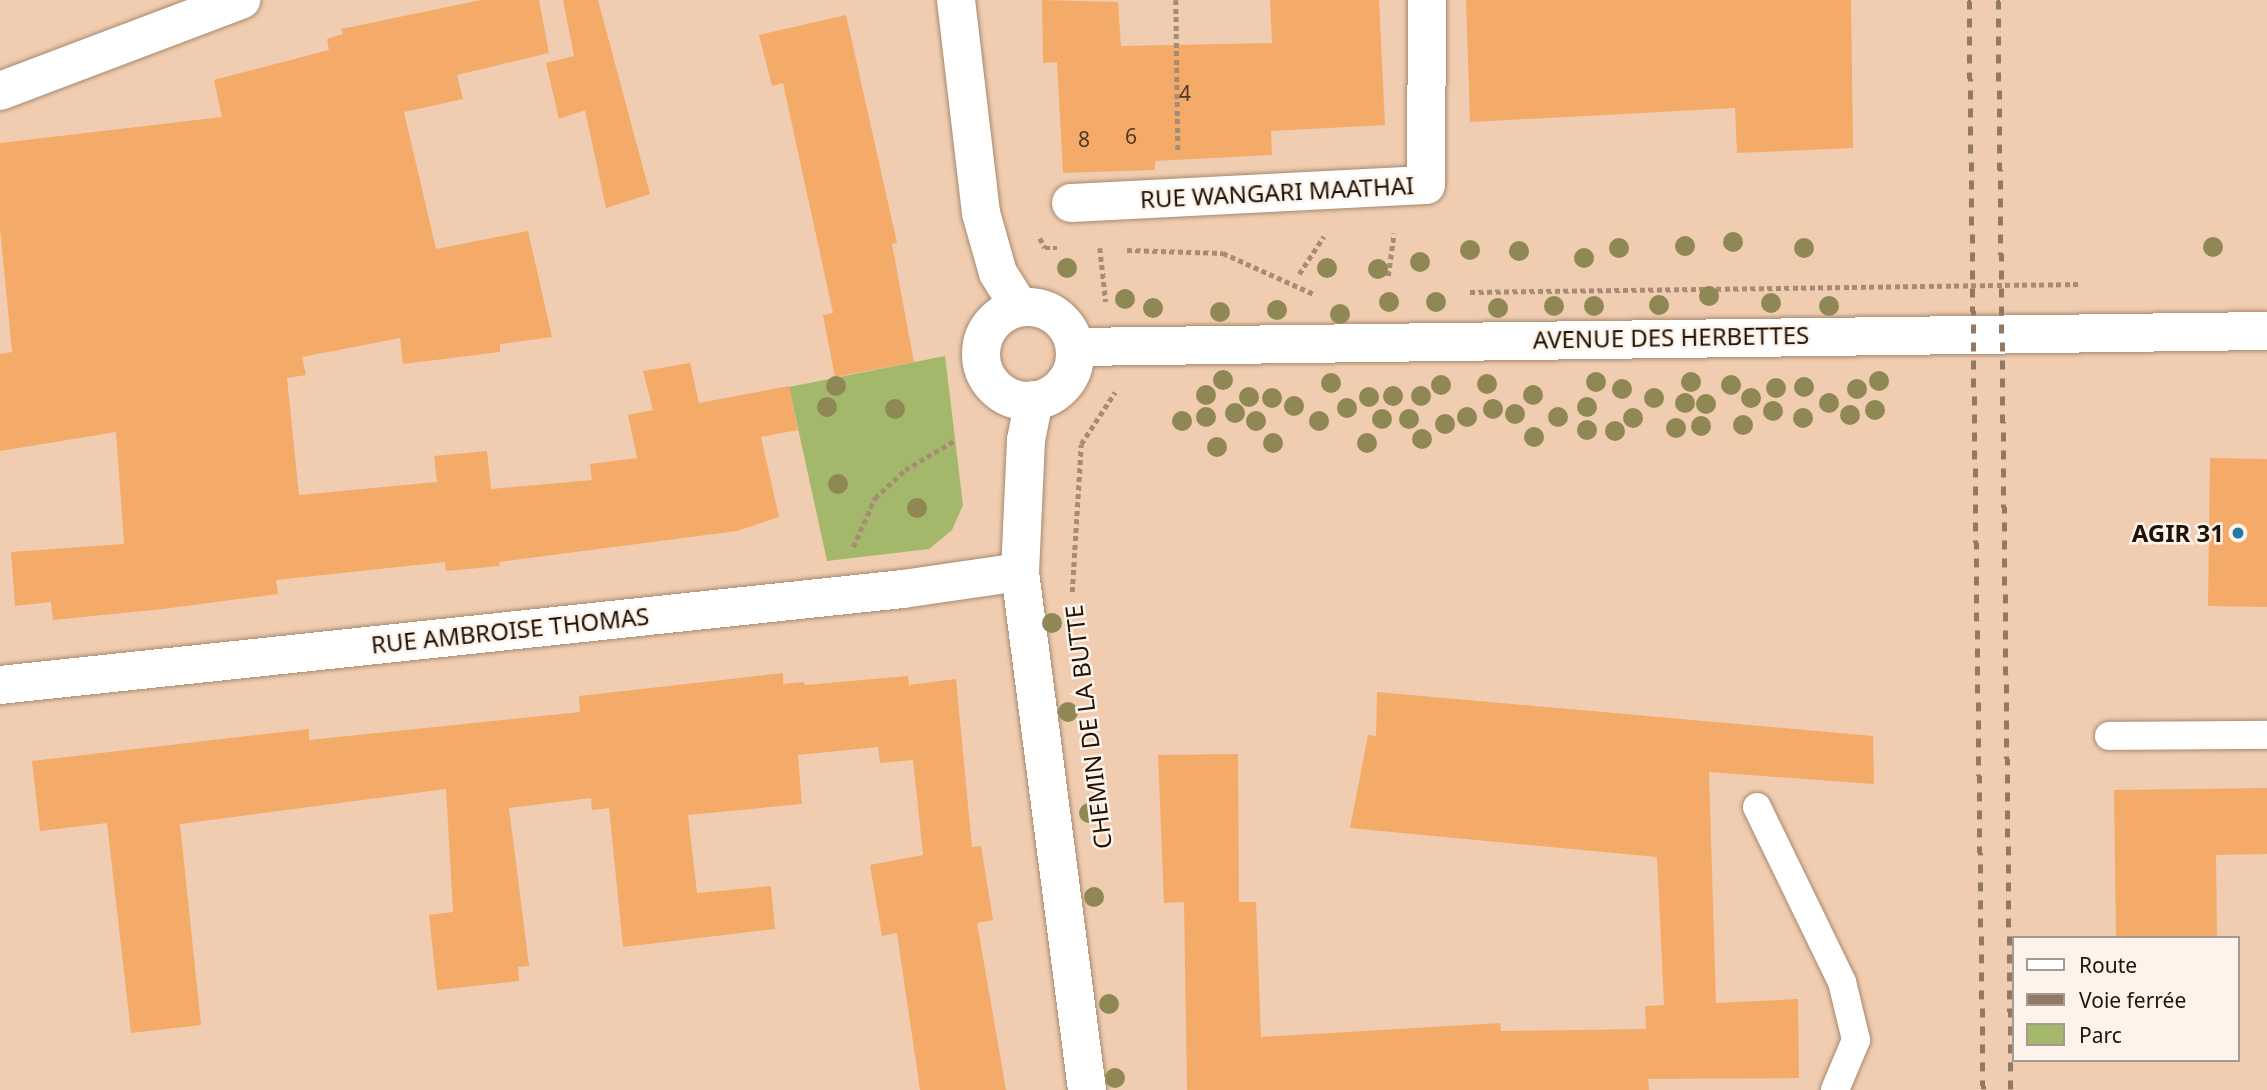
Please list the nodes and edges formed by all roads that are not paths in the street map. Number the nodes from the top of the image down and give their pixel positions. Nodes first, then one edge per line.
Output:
1 (241, 0) edge
2 (956, 0) edge
3 (1427, 0) edge
4 (0, 91) edge
5 (1072, 203) dead end
6 (1019, 307) junction
7 (2267, 331) edge
8 (1074, 346) junction
9 (1034, 400) junction
10 (1020, 572) junction
11 (0, 685) edge
12 (2267, 735) edge
13 (2109, 736) dead end
14 (1757, 807) dead end
15 (1087, 1090) edge
16 (1835, 1090) edge

1 - 4 street
2 - 6 street
3 - 5 street, RUE WANGARI MAATHAI
6 - 8 street
6 - 9 street
7 - 8 street, AVENUE DES HERBETTES
8 - 9 street
9 - 10 street, CHEMIN DE LA BUTTE
10 - 11 street, RUE AMBROISE THOMAS
10 - 15 street, CHEMIN DE LA BUTTE
12 - 13 lane
14 - 16 lane

